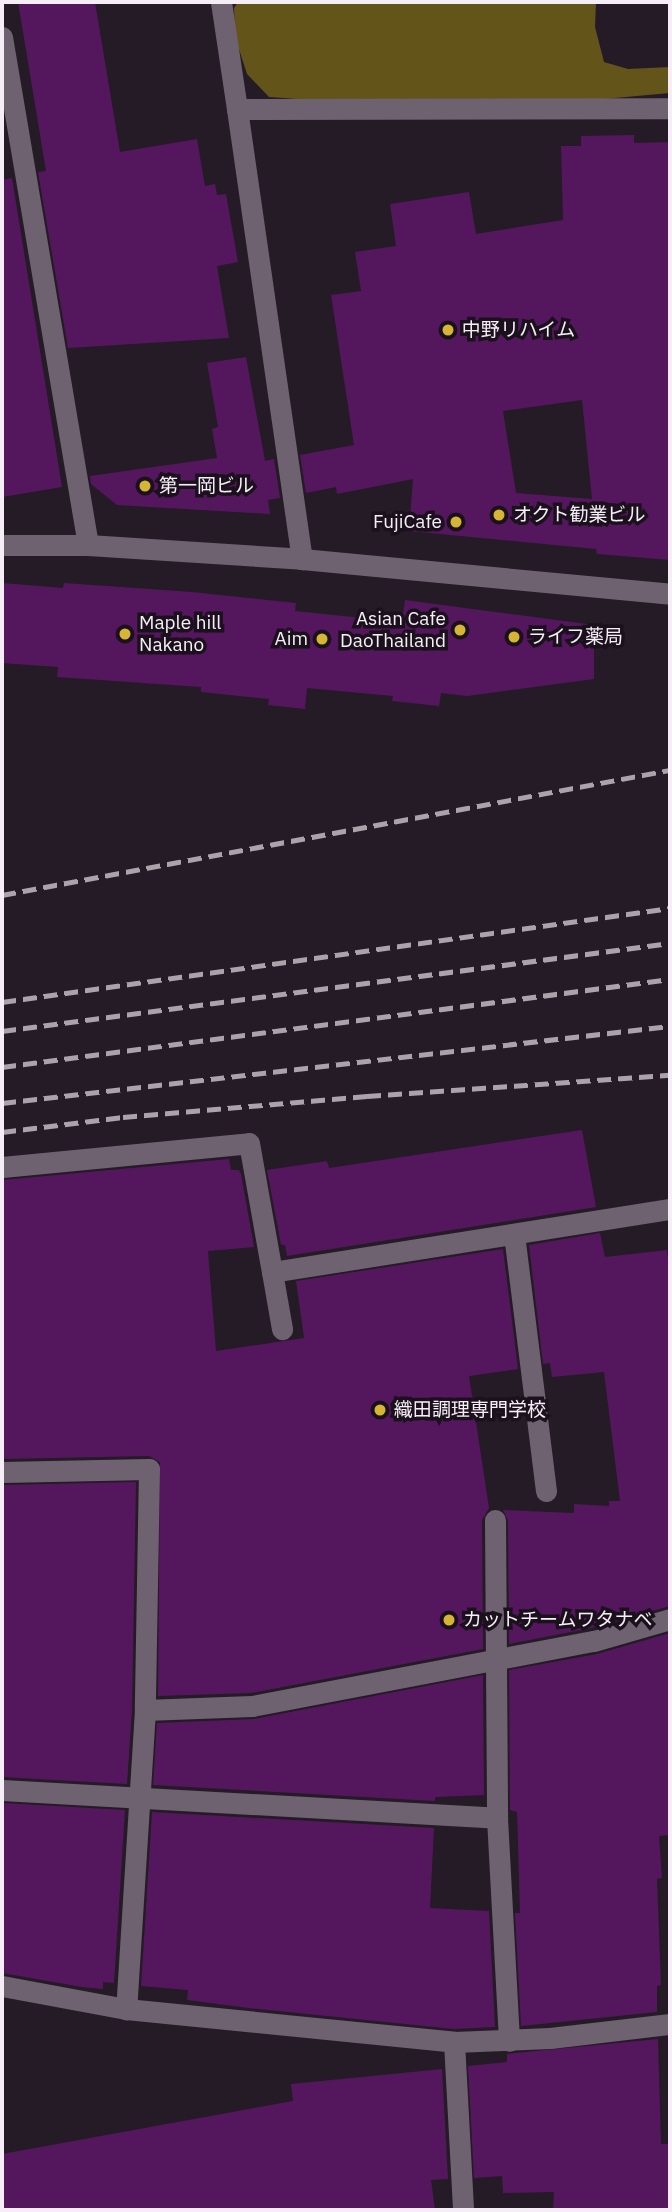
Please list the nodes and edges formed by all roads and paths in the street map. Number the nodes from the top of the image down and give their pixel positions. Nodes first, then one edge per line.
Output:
1 (221, 2) edge
2 (2, 37) edge
3 (670, 108) edge
4 (237, 109) junction
5 (2, 545) edge
6 (88, 545) junction
7 (302, 559) junction
8 (670, 594) edge
9 (2, 1167) edge
10 (670, 1209) edge
11 (514, 1234) junction
12 (272, 1272) junction
13 (282, 1329) dead end
14 (2, 1472) edge
15 (546, 1491) dead end
16 (495, 1520) dead end
17 (670, 1619) edge
18 (494, 1658) junction
19 (145, 1710) junction
20 (2, 1790) edge
21 (139, 1797) junction
22 (497, 1818) junction
23 (2, 1986) edge
24 (126, 2009) junction
25 (670, 2024) edge
26 (509, 2041) junction
27 (454, 2042) junction
28 (463, 2210) edge

1 - 4 street
2 - 6 street
3 - 4 street
4 - 7 street
5 - 6 street
6 - 7 street
7 - 8 street
9 - 12 street
10 - 11 street
11 - 12 street
11 - 15 street
12 - 13 street
14 - 19 street
16 - 18 street
17 - 18 street
18 - 19 street
18 - 22 street
19 - 21 street
20 - 21 street
21 - 22 street
21 - 24 street
22 - 26 street
23 - 24 street
24 - 27 street
25 - 26 street
26 - 27 street
27 - 28 street

